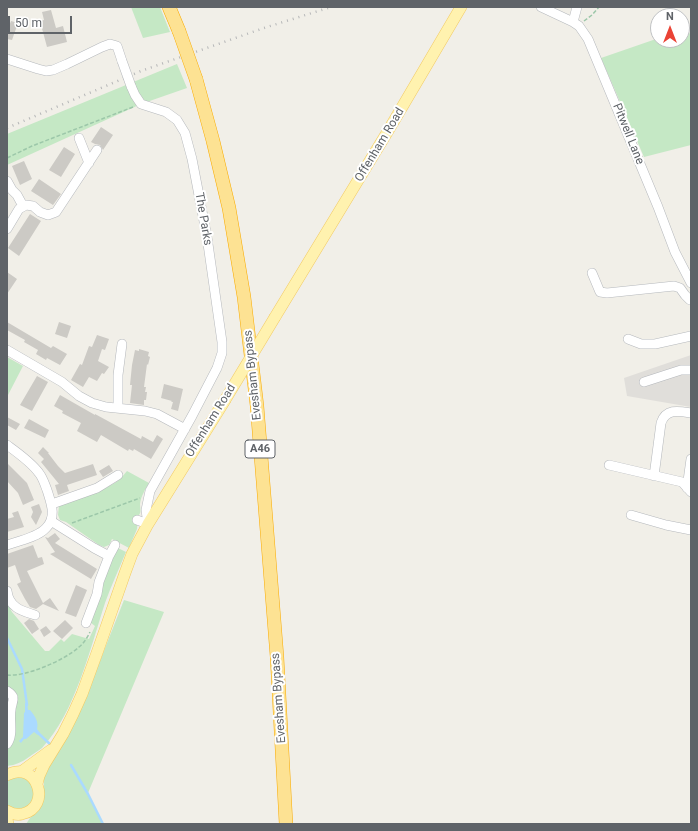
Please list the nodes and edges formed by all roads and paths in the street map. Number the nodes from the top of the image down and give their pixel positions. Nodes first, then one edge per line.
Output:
1 (169, 7) edge
2 (461, 7) edge
3 (541, 7) edge
4 (577, 7) edge
5 (599, 7) edge
6 (576, 24) junction
7 (7, 59) edge
8 (78, 138) dead end
9 (97, 150) dead end
10 (77, 156) dead end
11 (88, 163) junction
12 (7, 182) edge
13 (23, 206) junction
14 (7, 229) edge
15 (592, 272) dead end
16 (691, 283) edge
17 (691, 300) edge
18 (691, 336) edge
19 (628, 339) dead end
20 (122, 344) dead end
21 (7, 350) edge
22 (691, 370) edge
23 (644, 382) dead end
24 (118, 408) junction
25 (691, 413) edge
26 (185, 429) junction
27 (7, 445) edge
28 (691, 459) edge
29 (609, 464) dead end
30 (118, 475) dead end
31 (654, 476) junction
32 (689, 490) edge
33 (149, 494) junction
34 (52, 504) junction
35 (631, 515) dead end
36 (137, 520) dead end
37 (51, 521) junction
38 (148, 524) junction
39 (61, 527) junction
40 (691, 530) edge
41 (7, 545) edge
42 (115, 545) dead end
43 (109, 556) junction
44 (7, 591) edge
45 (35, 615) dead end
46 (86, 623) joint
47 (7, 675) edge
48 (7, 691) edge
49 (7, 744) edge
50 (54, 748) junction
51 (21, 772) junction
52 (7, 775) edge
53 (37, 784) junction
54 (31, 810) junction
55 (7, 811) edge
56 (7, 819) edge
57 (8, 824) edge
58 (21, 824) edge
59 (286, 824) edge

1 - 59 highway, Evesham Bypass / A46, bridge
2 - 38 main road, Offenham Road, bridge
3 - 6 street
4 - 6 street
5 - 6 path
6 - 16 street, Pitwell Lane
7 - 26 street, The Parks, bridge
8 - 11 street
9 - 11 street
10 - 11 street
11 - 13 street
12 - 13 street
13 - 14 street
15 - 17 street
18 - 19 street
20 - 24 street
21 - 24 street
22 - 23 street
24 - 26 street
25 - 31 street
26 - 33 street, The Parks
27 - 34 street
28 - 32 street
29 - 31 street
30 - 34 street
31 - 32 street
33 - 38 street, The Parks
33 - 39 path
34 - 37 street
35 - 40 street
36 - 38 street
37 - 39 street
37 - 41 street
38 - 50 main road, Offenham Road
39 - 43 street
42 - 43 street
43 - 46 street
44 - 45 street
46 - 47 path
48 - 49 street
50 - 51 main road, Offenham Road
50 - 53 main road, Offenham Road
51 - 52 main road
51 - 53 main road
53 - 54 main road, Offenham Road
54 - 55 main road
54 - 58 main road
56 - 57 main road

